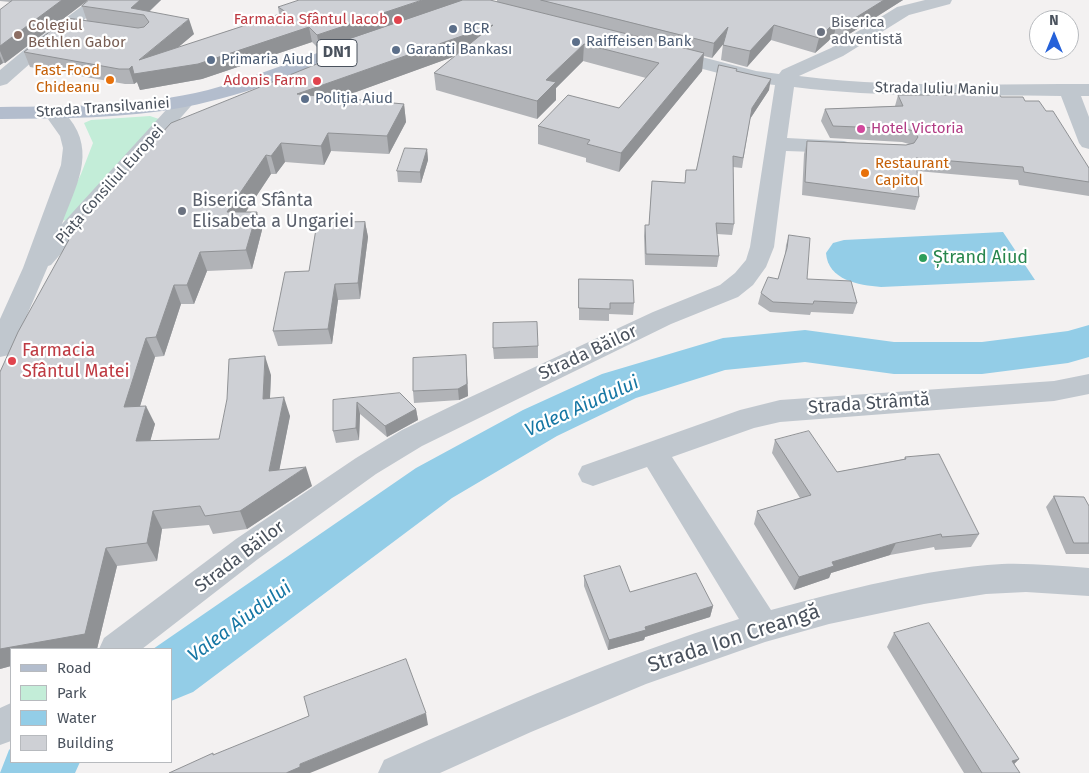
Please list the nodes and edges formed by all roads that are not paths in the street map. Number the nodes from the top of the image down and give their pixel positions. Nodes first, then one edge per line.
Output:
1 (101, 0) edge
2 (944, 0) edge
3 (69, 25) junction
4 (88, 28) edge
5 (380, 38) edge
6 (654, 45) edge
7 (0, 80) edge
8 (785, 80) junction
9 (1081, 91) edge
10 (184, 102) junction
11 (53, 112) junction
12 (0, 113) edge
13 (1089, 143) edge
14 (776, 144) junction
15 (863, 148) edge
16 (35, 268) junction
17 (2, 340) edge
18 (1089, 384) edge
19 (654, 453) junction
20 (593, 474) dead end
21 (1089, 582) edge
22 (762, 626) junction
23 (117, 648) edge
24 (397, 773) edge

1 - 3 street
2 - 8 street
3 - 4 street
3 - 7 street
5 - 10 main road, Strada Transilvaniei / DN1
6 - 8 street, Strada Iuliu Maniu
8 - 9 street, Strada Iuliu Maniu
8 - 14 street, Strada Băilor
9 - 13 street
10 - 11 main road, Strada Transilvaniei / DN1
10 - 16 street, Piața Consiliul Europei
11 - 12 main road, Strada Transilvaniei / DN1
11 - 16 street, Piața Consiliul Europei
14 - 15 street
14 - 23 street, Strada Băilor
16 - 17 street, Piața Consiliul Europei
18 - 19 street, Strada Strâmtă
19 - 20 street, Strada Strâmtă
19 - 22 street
21 - 22 street, Strada Ion Creangă
22 - 24 street, Strada Ion Creangă

